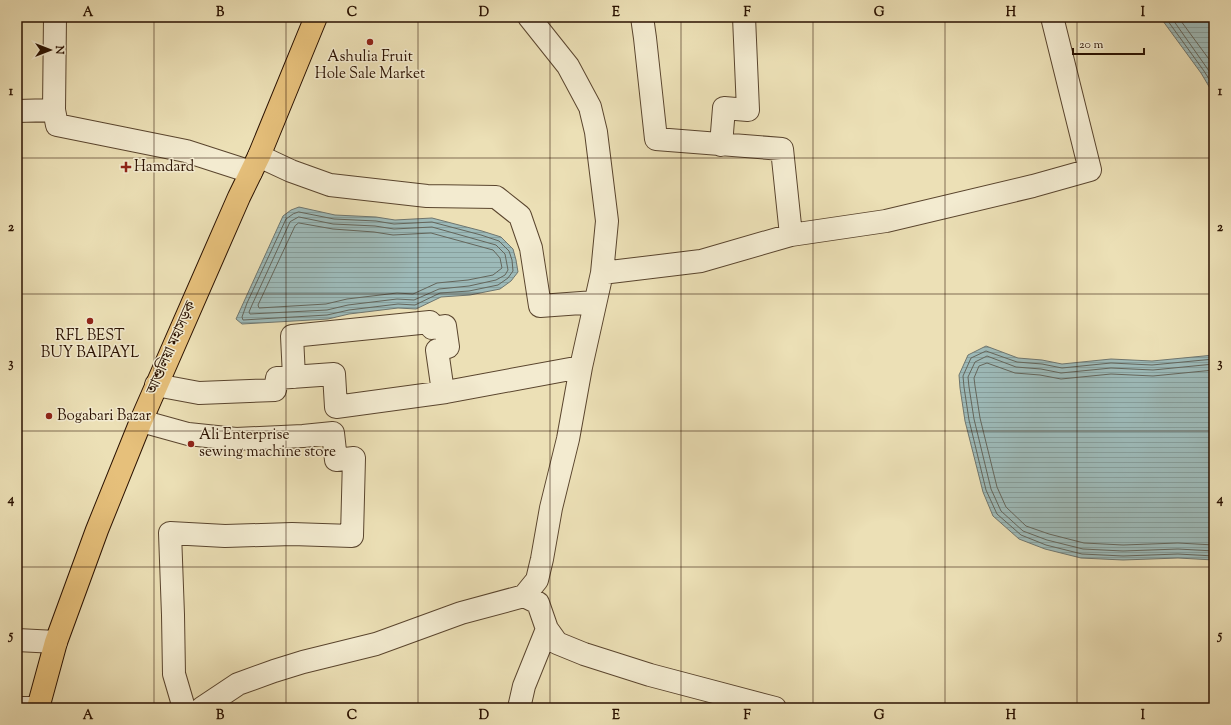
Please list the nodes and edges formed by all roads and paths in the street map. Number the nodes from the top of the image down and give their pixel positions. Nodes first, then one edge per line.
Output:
1 (55, 17) edge
2 (316, 17) edge
3 (529, 17) edge
4 (642, 17) edge
5 (744, 17) edge
6 (1052, 17) edge
7 (54, 110) junction
8 (17, 111) edge
9 (721, 145) junction
10 (255, 164) junction
11 (791, 235) junction
12 (602, 273) junction
13 (595, 302) junction
14 (581, 367) junction
15 (294, 377) junction
16 (156, 385) junction
17 (444, 392) junction
18 (140, 421) junction
19 (524, 596) junction
20 (547, 629) junction
21 (17, 640) edge
22 (56, 642) junction
23 (17, 708) edge
24 (38, 708) edge
25 (184, 708) edge
26 (202, 708) edge
27 (519, 708) edge
28 (775, 708) edge

1 - 7 street
2 - 10 highway, আশুলিয়া মহাসড়ক
3 - 12 street
4 - 9 street
5 - 9 street
6 - 11 street
7 - 8 street
7 - 10 street
9 - 11 street
10 - 13 street
10 - 16 highway, আশুলিয়া মহাসড়ক
11 - 12 street
12 - 13 street
13 - 14 street
14 - 17 street
14 - 19 street
15 - 16 street
15 - 17 street
15 - 17 street
16 - 18 highway, আশুলিয়া মহাসড়ক
18 - 22 highway, আশুলিয়া মহাসড়ক
18 - 25 street
19 - 20 street
19 - 26 street
20 - 27 street
20 - 28 street
21 - 22 street
22 - 24 highway, আশুলিয়া মহাসড়ক
23 - 24 street

